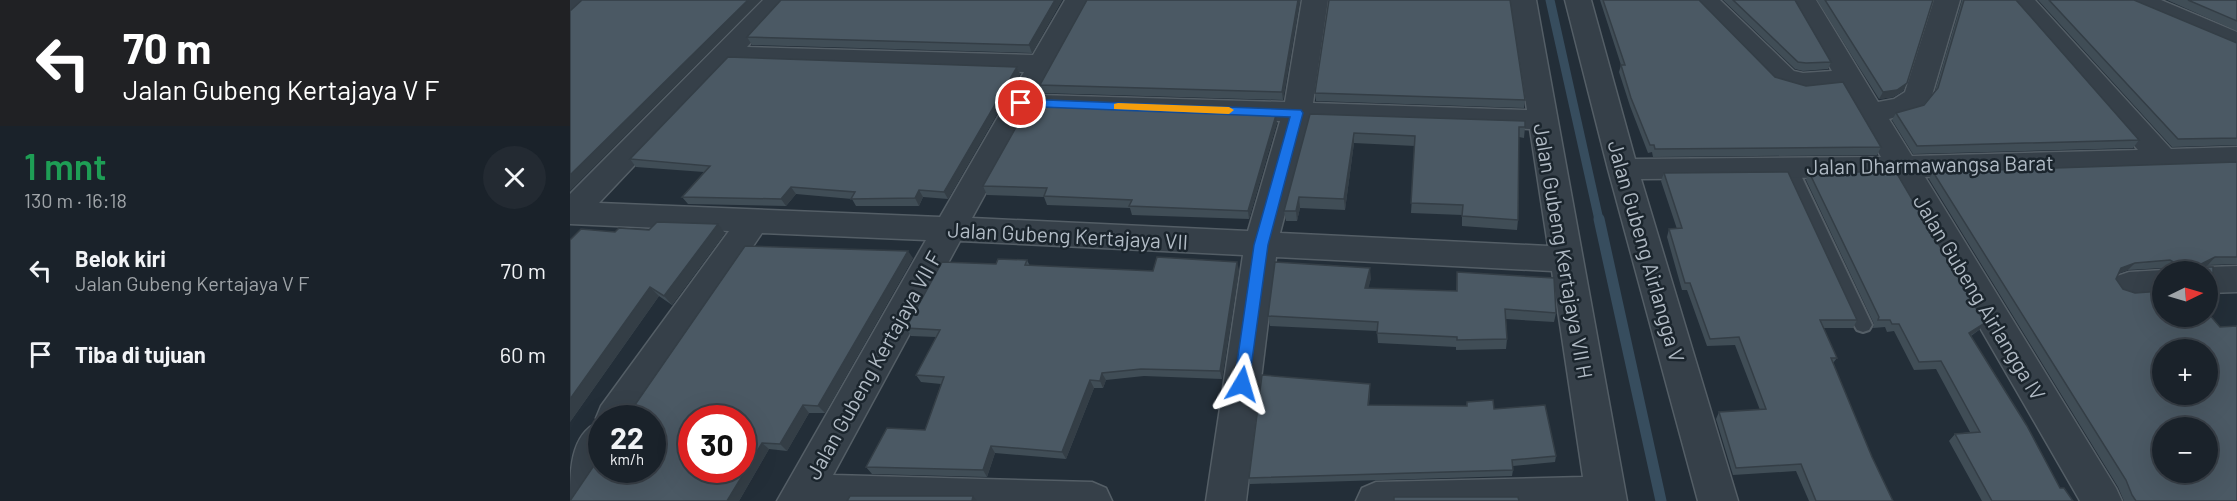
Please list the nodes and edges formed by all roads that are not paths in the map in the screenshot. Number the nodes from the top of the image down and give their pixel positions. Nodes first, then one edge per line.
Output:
1 (576, 0) edge
2 (777, 0) edge
3 (1078, 0) edge
4 (1315, 0) edge
5 (1523, 0) edge
6 (1578, 0) edge
7 (1706, 0) edge
8 (1803, 0) edge
9 (1947, 0) edge
10 (2021, 0) edge
11 (2139, 0) edge
12 (570, 5) edge
13 (2237, 42) edge
14 (725, 54) junction
15 (1043, 64) junction
16 (1851, 78) junction
17 (1021, 103) junction
18 (1870, 112) junction
19 (1297, 113) junction
20 (1542, 120) junction
21 (2162, 158) junction
22 (2235, 159) edge
23 (1789, 167) junction
24 (1903, 167) junction
25 (1623, 170) junction
26 (570, 213) edge
27 (754, 220) junction
28 (949, 229) junction
29 (1261, 245) junction
30 (1566, 259) junction
31 (2237, 279) edge
32 (2218, 280) edge
33 (2152, 284) edge
34 (2129, 285) dead end
35 (1863, 325) dead end
36 (624, 405) edge
37 (588, 458) edge
38 (570, 483) edge
39 (799, 497) edge
40 (1606, 498) edge
41 (1092, 501) edge
42 (1226, 501) edge
43 (1376, 501) edge
44 (1718, 501) edge
45 (2102, 501) edge

1 - 12 street
2 - 14 street
3 - 15 street, Jalan Gubeng Kertajaya VII F
4 - 19 street
5 - 20 street, Jalan Gubeng Kertajaya VII H
6 - 25 street, Jalan Gubeng Airlangga V
7 - 16 street
8 - 16 street, Jalan Gubeng Airlangga IV
9 - 18 street
10 - 21 street
11 - 13 street
14 - 15 street
14 - 26 street
15 - 17 street, Jalan Gubeng Kertajaya VII F
16 - 18 street, Jalan Gubeng Airlangga IV
17 - 19 street
17 - 28 street, Jalan Gubeng Kertajaya VII F
18 - 24 street, Jalan Gubeng Airlangga IV
19 - 20 street
19 - 29 street
20 - 30 street, Jalan Gubeng Kertajaya VII H
21 - 22 street, Jalan Dharmawangsa Barat
21 - 24 street, Jalan Dharmawangsa Barat
23 - 24 street, Jalan Dharmawangsa Barat
23 - 25 street, Jalan Dharmawangsa Barat
23 - 35 lane
24 - 45 street, Jalan Gubeng Airlangga IV
25 - 44 street, Jalan Gubeng Airlangga V
26 - 27 street, Jalan Gubeng Kertajaya VII
27 - 28 street, Jalan Gubeng Kertajaya VII
27 - 36 street
28 - 29 street, Jalan Gubeng Kertajaya VII
28 - 39 street, Jalan Gubeng Kertajaya VII F
29 - 30 street, Jalan Gubeng Kertajaya VII
29 - 42 street
30 - 40 street, Jalan Gubeng Kertajaya VII H
31 - 32 street
33 - 34 street
37 - 38 street
39 - 41 street
40 - 43 street

